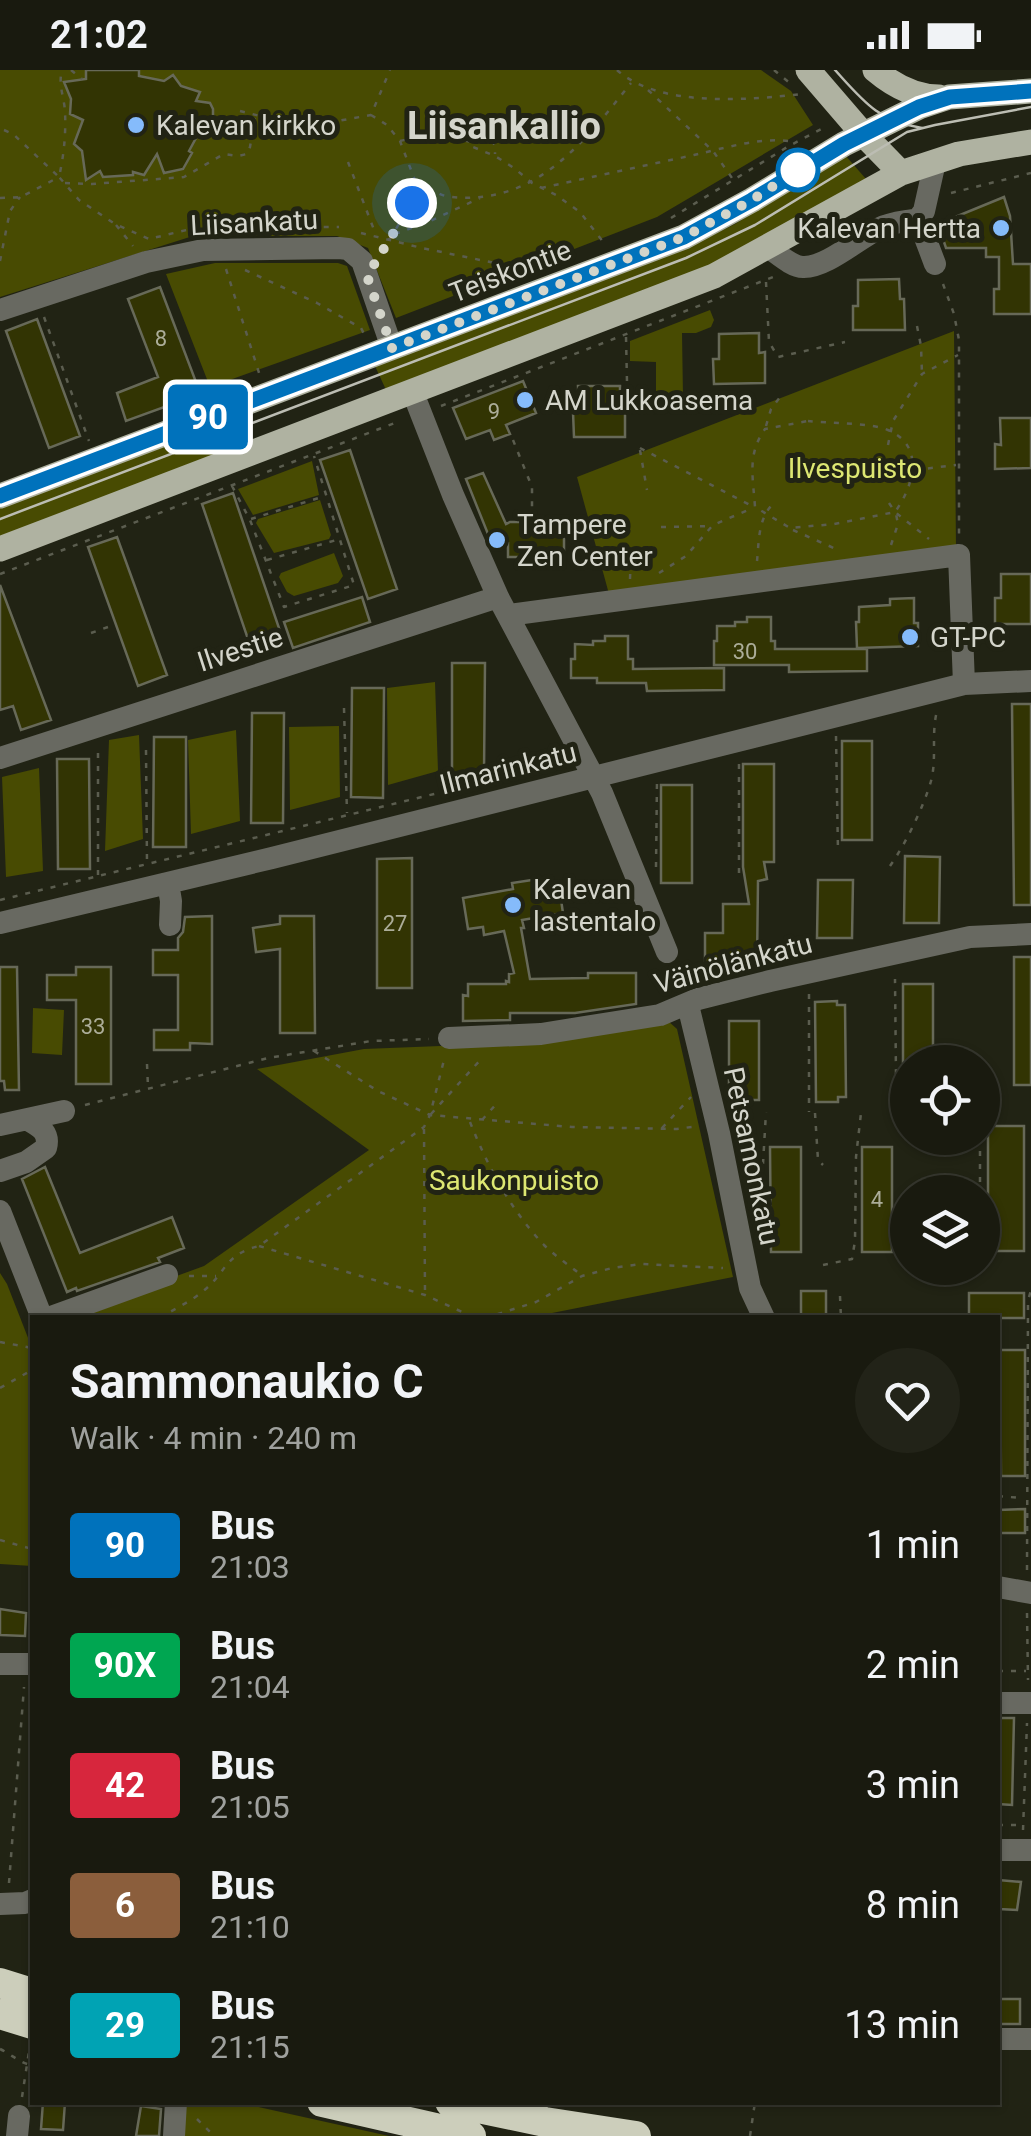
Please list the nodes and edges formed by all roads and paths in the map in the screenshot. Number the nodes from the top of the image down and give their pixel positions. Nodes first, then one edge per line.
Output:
1 (62, 70) edge
2 (71, 70) edge
3 (390, 70) edge
4 (617, 70) edge
5 (874, 70) edge
6 (82, 79) dead end
7 (631, 82) junction
8 (806, 82) edge
9 (648, 89) junction
10 (1031, 91) edge
11 (950, 97) junction
12 (240, 111) dead end
13 (254, 115) junction
14 (371, 115) junction
15 (845, 129) junction
16 (4, 130) dead end
17 (400, 141) junction
18 (472, 142) junction
19 (796, 142) junction
20 (1031, 142) edge
21 (713, 151) junction
22 (495, 156) junction
23 (348, 162) dead end
24 (935, 162) junction
25 (901, 173) junction
26 (1031, 173) edge
27 (733, 180) junction
28 (64, 183) dead end
29 (416, 183) junction
30 (532, 183) junction
31 (540, 188) junction
32 (437, 193) junction
33 (20, 197) dead end
34 (481, 197) junction
35 (412, 203) junction
36 (922, 209) junction
37 (672, 217) dead end
38 (391, 235) junction
39 (377, 237) dead end
40 (1, 244) edge
41 (607, 246) dead end
42 (769, 248) junction
43 (222, 255) junction
44 (0, 261) edge
45 (936, 264) joint
46 (367, 276) junction
47 (766, 281) dead end
48 (0, 310) edge
49 (41, 310) dead end
50 (917, 326) dead end
51 (626, 335) dead end
52 (364, 336) dead end
53 (845, 342) dead end
54 (392, 348) junction
55 (959, 354) junction
56 (922, 374) junction
57 (261, 377) dead end
58 (707, 390) dead end
59 (413, 393) junction
60 (780, 397) dead end
61 (765, 429) junction
62 (890, 430) junction
63 (514, 440) dead end
64 (90, 442) dead end
65 (888, 446) dead end
66 (314, 455) dead end
67 (960, 464) junction
68 (913, 470) junction
69 (232, 486) dead end
70 (647, 490) dead end
71 (0, 496) edge
72 (326, 496) junction
73 (889, 503) dead end
74 (771, 506) dead end
75 (755, 507) junction
76 (765, 512) junction
77 (895, 512) junction
78 (532, 513) dead end
79 (250, 520) junction
80 (713, 526) junction
81 (660, 527) dead end
82 (790, 528) junction
83 (340, 538) junction
84 (0, 550) edge
85 (838, 550) dead end
86 (631, 551) dead end
87 (950, 556) junction
88 (266, 560) junction
89 (883, 565) junction
90 (753, 582) junction
91 (625, 593) junction
92 (503, 606) junction
93 (108, 627) dead end
94 (90, 633) dead end
95 (1031, 681) edge
96 (964, 684) junction
97 (344, 708) dead end
98 (938, 709) dead end
99 (99, 726) junction
100 (836, 734) dead end
101 (146, 750) dead end
102 (0, 758) edge
103 (738, 758) dead end
104 (588, 767) junction
105 (657, 778) dead end
106 (347, 815) junction
107 (838, 852) dead end
108 (146, 864) junction
109 (890, 866) dead end
110 (656, 869) dead end
111 (740, 875) dead end
112 (98, 876) junction
113 (168, 883) junction
114 (0, 900) edge
115 (0, 923) edge
116 (170, 926) dead end
117 (1031, 934) edge
118 (667, 952) dead end
119 (895, 979) dead end
120 (809, 994) dead end
121 (688, 1005) junction
122 (502, 1036) junction
123 (449, 1038) junction
124 (896, 1045) edge
125 (312, 1050) junction
126 (147, 1064) dead end
127 (148, 1089) junction
128 (695, 1092) dead end
129 (498, 1102) dead end
130 (64, 1111) joint
131 (766, 1112) dead end
132 (861, 1113) dead end
133 (430, 1115) junction
134 (28, 1120) junction
135 (468, 1120) junction
136 (481, 1120) junction
137 (716, 1123) junction
138 (0, 1126) edge
139 (424, 1127) junction
140 (662, 1128) junction
141 (763, 1164) dead end
142 (823, 1164) dead end
143 (0, 1170) edge
144 (0, 1210) edge
145 (258, 1246) junction
146 (10, 1262) edge
147 (746, 1265) junction
148 (824, 1265) dead end
149 (167, 1275) joint
150 (217, 1276) junction
151 (582, 1276) junction
152 (426, 1295) junction
153 (840, 1296) dead end
154 (43, 1315) edge
155 (54, 1315) edge
156 (165, 1315) edge
157 (468, 1315) edge
158 (493, 1315) edge
159 (763, 1315) edge
160 (841, 1315) edge
161 (0, 1342) edge
162 (30, 1348) edge
163 (30, 1371) edge
164 (0, 1388) edge
165 (1000, 1496) edge
166 (1020, 1498) dead end
167 (0, 1540) edge
168 (30, 1548) edge
169 (1000, 1587) edge
170 (1031, 1593) edge
171 (0, 1664) edge
172 (29, 1664) edge
173 (1000, 1670) edge
174 (1028, 1671) edge
175 (1000, 1702) edge
176 (1031, 1703) edge
177 (1023, 1824) dead end
178 (1000, 1825) edge
179 (1000, 1850) edge
180 (1031, 1850) edge
181 (30, 1900) edge
182 (4, 1904) edge
183 (0, 1983) edge
184 (30, 1992) edge
185 (0, 2014) edge
186 (30, 2023) edge
187 (1000, 2039) edge
188 (1031, 2039) edge
189 (0, 2049) edge
190 (28, 2056) dead end
191 (30, 2065) edge
192 (335, 2105) edge
193 (464, 2105) edge
194 (755, 2105) edge
195 (184, 2108) edge
196 (18, 2126) edge
197 (174, 2136) edge
198 (214, 2136) edge
199 (471, 2136) edge
200 (636, 2136) edge
201 (750, 2136) edge

1 - 16 path
2 - 6 path
3 - 14 path
4 - 7 path
5 - 11 main road
7 - 9 path
7 - 30 path
8 - 9 path
8 - 15 main road
9 - 21 path
10 - 11 main road, Teiskontie
11 - 15 main road, Teiskontie
12 - 13 path
13 - 14 path
13 - 28 path
14 - 17 path
15 - 19 path
15 - 25 main road
15 - 54 main road, Teiskontie
17 - 18 path
17 - 29 path
18 - 22 path
18 - 22 path
19 - 21 path
19 - 27 path
20 - 24 main road
21 - 27 path
21 - 31 path
22 - 30 path
23 - 39 path
24 - 25 main road
24 - 36 street
25 - 42 main road
26 - 36 path
27 - 37 path
29 - 32 path
29 - 35 path
30 - 31 path
30 - 34 path
31 - 41 path
32 - 34 path
32 - 35 path
33 - 40 path
34 - 38 path
35 - 38 path
36 - 42 street
36 - 45 street
38 - 46 path
40 - 44 path
42 - 59 main road
43 - 46 street, Liisankatu
43 - 48 street, Liisankatu
43 - 52 path
43 - 57 path
45 - 55 path
46 - 54 street
47 - 53 path
49 - 64 path
50 - 56 path
51 - 58 path
54 - 71 main road, Teiskontie
55 - 56 path
55 - 67 path
56 - 62 path
59 - 84 main road
59 - 92 street
60 - 61 path
61 - 62 path
61 - 75 path
62 - 65 path
62 - 68 path
63 - 78 path
66 - 72 path
67 - 68 path
67 - 87 path
68 - 77 path
69 - 79 path
70 - 75 path
72 - 79 path
72 - 83 path
73 - 77 path
74 - 76 path
75 - 76 path
75 - 80 path
76 - 82 path
76 - 90 path
77 - 82 path
77 - 87 path
77 - 89 path
79 - 88 path
80 - 81 path
80 - 91 path
82 - 85 path
83 - 88 path
83 - 88 path
86 - 91 path
87 - 89 street, Ilvestie
87 - 96 street
89 - 90 street, Ilvestie
90 - 91 street, Ilvestie
91 - 92 street, Ilvestie
92 - 99 street, Ilvestie
92 - 104 street
93 - 94 path
95 - 96 street, Ilmarinkatu
96 - 104 street, Ilmarinkatu
97 - 106 path
98 - 109 path
99 - 102 street, Ilvestie
99 - 112 path
100 - 107 path
101 - 108 path
103 - 111 path
104 - 106 path
104 - 113 street, Ilmarinkatu
104 - 118 street
105 - 110 path
106 - 108 path
108 - 112 path
112 - 114 path
113 - 115 street, Ilmarinkatu
113 - 116 street
117 - 121 street, Väinölänkatu
119 - 124 path
120 - 142 path
121 - 122 street, Väinölänkatu
121 - 137 street, Petsamonkatu
122 - 123 street, Väinölänkatu
122 - 133 path
123 - 125 path
123 - 133 path
125 - 127 path
125 - 133 path
126 - 127 path
127 - 130 path
128 - 140 path
129 - 136 path
130 - 134 street
131 - 141 path
132 - 148 path
133 - 135 path
133 - 139 path
134 - 138 street
134 - 143 street
135 - 136 path
135 - 151 path
136 - 140 path
137 - 140 path
137 - 147 street, Petsamonkatu
139 - 145 path
139 - 152 path
144 - 146 street
145 - 150 path
145 - 152 path
146 - 154 street
147 - 151 path
147 - 159 street, Petsamonkatu
149 - 150 path
149 - 155 street
150 - 156 path
151 - 158 path
152 - 157 path
153 - 160 path
161 - 162 path
163 - 164 path
165 - 166 path
167 - 168 path
169 - 170 street
171 - 172 street
172 - 182 path
173 - 174 path
175 - 176 street
177 - 178 path
179 - 180 street
181 - 182 street
183 - 184 highway
185 - 186 highway
187 - 188 street
189 - 191 path
190 - 191 path
191 - 196 path
192 - 199 highway
193 - 200 highway
194 - 201 path
195 - 197 street
195 - 198 path

